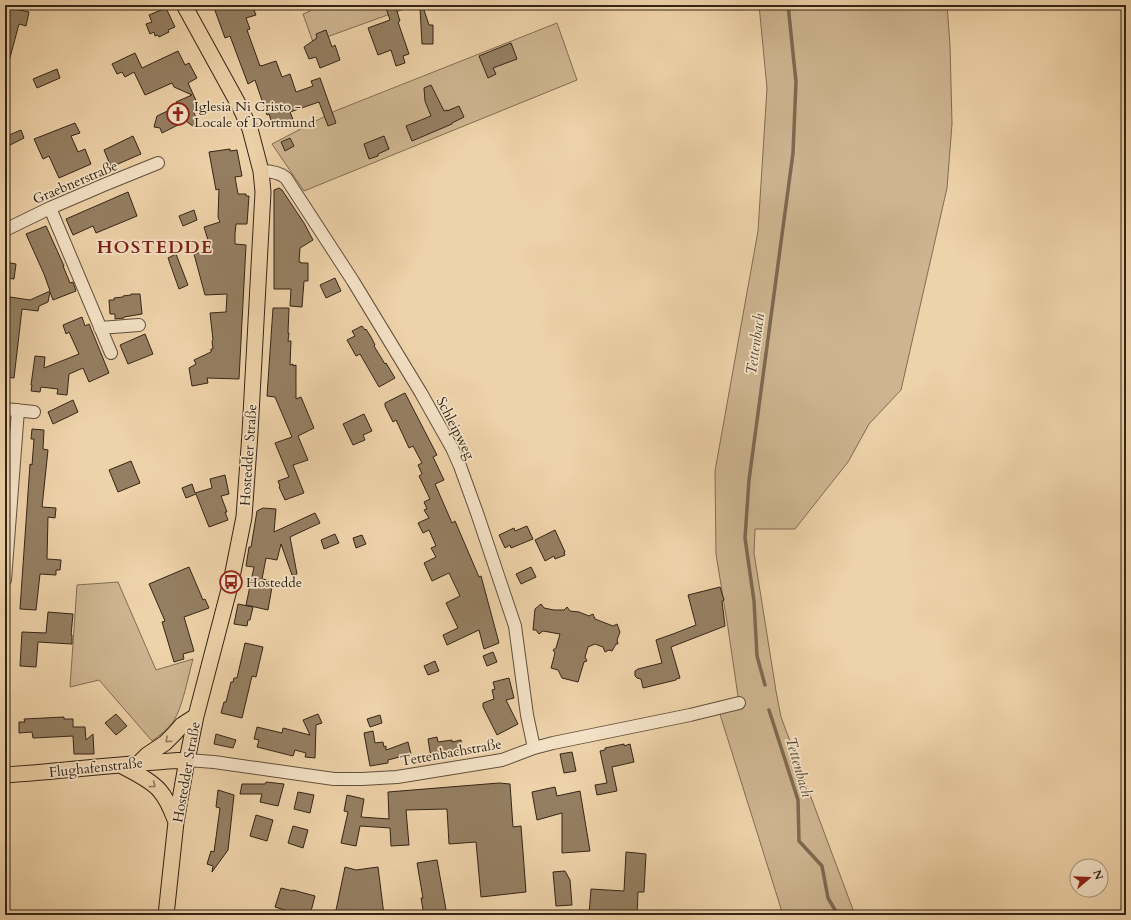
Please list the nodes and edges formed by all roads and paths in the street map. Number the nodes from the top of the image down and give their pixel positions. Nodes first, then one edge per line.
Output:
1 (184, 5) edge
2 (158, 163) dead end
3 (261, 170) junction
4 (50, 208) junction
5 (5, 230) edge
6 (139, 325) dead end
7 (100, 328) junction
8 (111, 353) dead end
9 (5, 409) edge
10 (18, 410) junction
11 (34, 412) dead end
12 (5, 580) edge
13 (739, 703) dead end
14 (196, 716) junction
15 (534, 748) junction
16 (187, 760) junction
17 (139, 763) junction
18 (120, 765) junction
19 (5, 775) edge
20 (176, 822) junction
21 (166, 915) edge

1 - 3 main road, Hostedder Straße
2 - 4 street, Graebnerstraße
3 - 14 main road, Hostedder Straße
3 - 15 street, Schleipweg
4 - 5 street, Graebnerstraße
4 - 7 street
6 - 7 street
7 - 8 street
9 - 10 street
10 - 11 street
10 - 12 street
13 - 15 street, Tettenbachstraße
14 - 16 main road, Hostedder Straße
14 -> 17 main road
15 - 16 street, Tettenbachstraße
16 - 17 main road, Flughafenstraße
16 - 20 main road, Hostedder Straße
17 - 18 main road, Flughafenstraße
18 - 19 main road, Flughafenstraße
18 -> 20 main road
20 - 21 main road, Hostedder Straße

